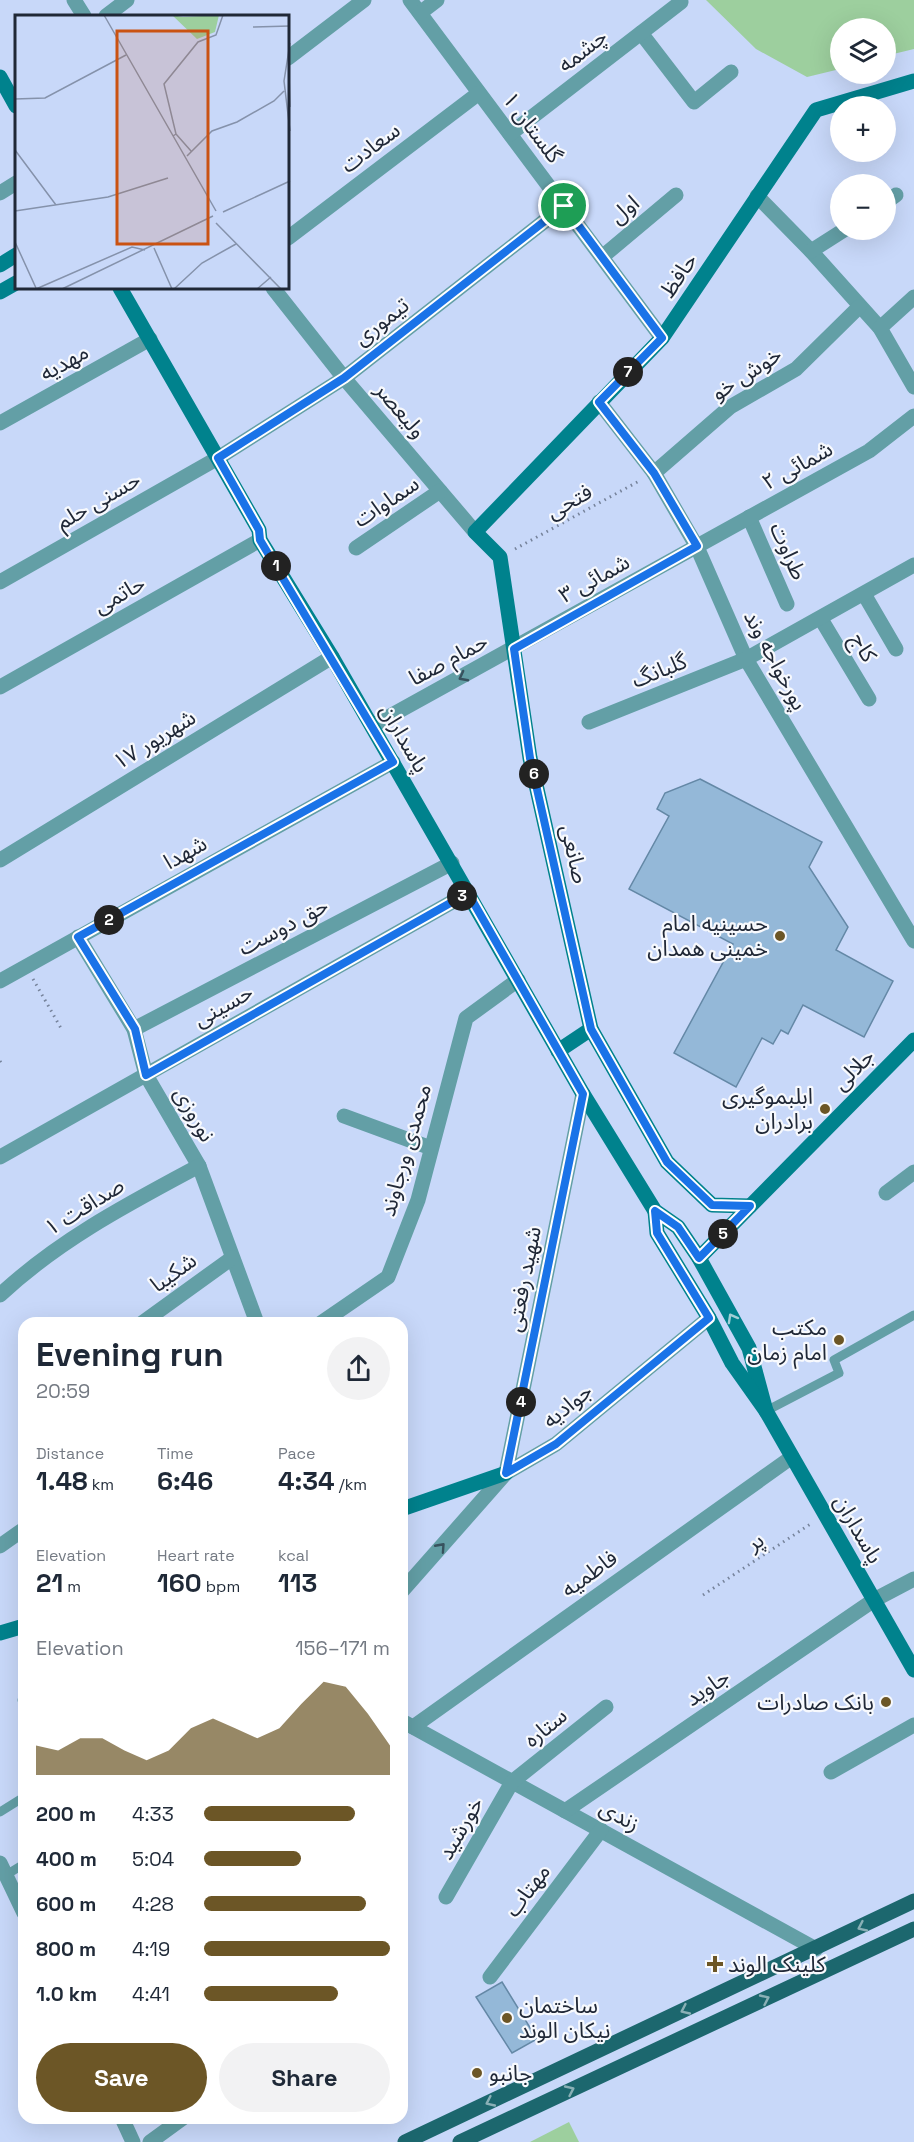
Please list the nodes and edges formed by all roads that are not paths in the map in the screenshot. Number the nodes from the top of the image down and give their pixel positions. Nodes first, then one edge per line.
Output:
1 (74, 0) edge
2 (127, 0) edge
3 (364, 0) edge
4 (410, 0) edge
5 (436, 0) edge
6 (681, 2) dead end
7 (420, 13) junction
8 (83, 15) edge
9 (107, 15) edge
10 (641, 33) junction
11 (290, 56) edge
12 (731, 72) dead end
13 (0, 77) edge
14 (914, 81) edge
15 (479, 93) junction
16 (15, 104) edge
17 (510, 134) junction
18 (15, 184) edge
19 (0, 193) edge
20 (675, 195) dead end
21 (758, 196) junction
22 (564, 206) junction
23 (290, 236) edge
24 (830, 239) edge
25 (811, 251) junction
26 (15, 256) edge
27 (602, 257) junction
28 (0, 265) edge
29 (15, 284) edge
30 (121, 290) edge
31 (275, 290) edge
32 (0, 292) edge
33 (914, 297) edge
34 (859, 307) junction
35 (880, 328) junction
36 (662, 338) junction
37 (150, 339) junction
38 (344, 378) junction
39 (914, 387) edge
40 (599, 402) junction
41 (914, 416) edge
42 (0, 423) edge
43 (218, 458) junction
44 (654, 473) junction
45 (440, 491) junction
46 (749, 517) junction
47 (474, 532) junction
48 (260, 540) junction
49 (697, 546) junction
50 (356, 548) dead end
51 (914, 566) edge
52 (0, 582) edge
53 (864, 594) junction
54 (787, 604) dead end
55 (821, 619) junction
56 (514, 649) junction
57 (896, 649) dead end
58 (332, 657) junction
59 (746, 659) junction
60 (0, 687) edge
61 (869, 699) dead end
62 (589, 722) dead end
63 (372, 726) junction
64 (393, 762) junction
65 (0, 860) edge
66 (452, 862) junction
67 (468, 893) junction
68 (78, 937) junction
69 (914, 941) edge
70 (518, 980) junction
71 (0, 981) edge
72 (135, 1029) junction
73 (591, 1029) junction
74 (913, 1042) edge
75 (558, 1051) junction
76 (146, 1075) junction
77 (583, 1094) junction
78 (344, 1116) dead end
79 (431, 1148) junction
80 (0, 1157) edge
81 (199, 1166) junction
82 (914, 1172) edge
83 (886, 1193) dead end
84 (750, 1206) junction
85 (655, 1211) junction
86 (232, 1258) junction
87 (699, 1258) junction
88 (0, 1295) edge
89 (914, 1315) edge
90 (150, 1317) edge
91 (254, 1317) edge
92 (330, 1317) edge
93 (709, 1318) junction
94 (766, 1411) junction
95 (792, 1457) junction
96 (506, 1473) junction
97 (408, 1507) edge
98 (18, 1533) edge
99 (0, 1546) edge
100 (914, 1579) edge
101 (408, 1584) edge
102 (874, 1600) junction
103 (18, 1628) edge
104 (0, 1633) edge
105 (914, 1670) edge
106 (606, 1707) dead end
107 (408, 1724) edge
108 (914, 1725) edge
109 (831, 1772) dead end
110 (512, 1782) junction
111 (18, 1801) edge
112 (565, 1811) junction
113 (0, 1812) edge
114 (601, 1830) junction
115 (18, 1865) edge
116 (3, 1869) edge
117 (446, 1897) dead end
118 (18, 1900) edge
119 (914, 1901) edge
120 (914, 1929) edge
121 (816, 1949) junction
122 (490, 1977) dead end
123 (125, 2124) edge
124 (175, 2124) edge
125 (133, 2142) edge
126 (150, 2142) edge
127 (405, 2142) edge
128 (460, 2142) edge

1 - 8 street
2 - 9 street
3 - 11 street
4 - 7 street, گلستان ۱
5 - 7 street
6 - 10 street, چشمه
7 - 15 street, گلستان ۱
10 - 12 street
10 - 17 street, چشمه
13 - 16 main road
14 - 21 main road, حافظ
15 - 17 street, گلستان ۱
15 - 23 street, سعادت
17 - 22 street, گلستان ۱
18 - 19 street
20 - 27 street, اول
21 - 25 street
21 - 36 main road, حافظ
22 - 27 street, گلستان ۱
22 - 38 street, تیموری
24 - 25 street
25 - 34 street
26 - 28 main road
27 - 36 street, گلستان ۱
29 - 32 main road
30 - 37 main road, پاسداران
31 - 38 street, ولیعصر
33 - 35 street
34 - 35 street
34 - 44 street, خوش خو
35 - 39 street
36 - 40 main road, حافظ
37 - 42 street, مهدیه
37 - 43 main road, پاسداران
38 - 43 street, تیموری
38 - 45 street, ولیعصر
40 - 44 street, پورخواجه وند
40 - 47 main road, حافظ
41 - 46 street, شمائی ۲
43 - 48 main road, پاسداران
43 - 52 street, حسنی حلم
44 - 49 street, پورخواجه وند
45 - 47 street, ولیعصر
45 - 50 street, سماوات
46 - 49 street, شمائی ۲
46 - 54 street, طراوت
47 - 56 main road
48 - 58 main road, پاسداران
48 - 60 street, حاتمی
49 - 56 street, شمائی ۳
49 - 59 street, پورخواجه وند
51 - 53 street, گلبانگ
53 - 55 street, گلبانگ
53 - 57 street
55 - 59 street, گلبانگ
55 - 61 street, کاج
56 -> 63 street, حمام صفا
56 - 73 main road, صانعی
58 - 63 main road, پاسداران
58 - 65 street, ۱۷ شهریور
59 - 62 street, گلبانگ
59 - 69 street, پورخواجه وند
63 - 64 main road, پاسداران
64 - 66 main road, پاسداران
64 - 68 street, شهدا
66 - 67 main road, پاسداران
66 - 72 street, حق دوست
67 - 70 main road, پاسداران
67 - 76 street, حسینی
68 - 71 street, شهدا
68 - 72 street, نوروزی
70 - 75 main road, پاسداران
70 - 79 street, محمدی ورجاوند
72 - 76 street, نوروزی
73 - 75 main road
73 - 84 main road, صانعی
74 - 84 main road, جلالی
75 - 77 main road, پاسداران
76 - 80 street, حسینی
76 - 81 street, نوروزی
77 - 85 main road, پاسداران
77 - 96 street, شهید رفعتی
78 - 79 street
79 - 92 street, محمدی ورجاوند
81 - 86 street, نوروزی
81 - 88 street, صداقت ۱
82 - 83 street
84 - 87 main road, جلالی
85 - 87 main road, پاسداران
85 - 93 main road, پاسداران
86 - 90 street, شکیبا
86 - 91 street, نوروزی
94 -> 87 main road, پاسداران
89 - 94 lane
93 - 94 main road, پاسداران
93 - 96 street, جوادیه
94 - 95 main road, پاسداران
95 - 102 main road, پاسداران
95 - 107 street, فاطمیه
96 - 97 main road, جوادیه
101 -> 96 street
98 - 99 street
100 - 102 street, جاوید
102 - 105 main road, پاسداران
102 - 112 street, جاوید
103 - 104 main road
106 - 110 street, ستاره
107 - 110 street, زندی
108 - 109 street
110 - 112 street, زندی
110 - 117 street, خورشید
111 - 113 lane
112 - 114 street, زندی
114 - 121 street, زندی
114 - 122 street, مهتاب
115 - 116 lane
116 - 118 street
119 -> 121 main road
128 -> 120 main road
121 -> 127 main road
123 - 125 street
124 - 126 street

